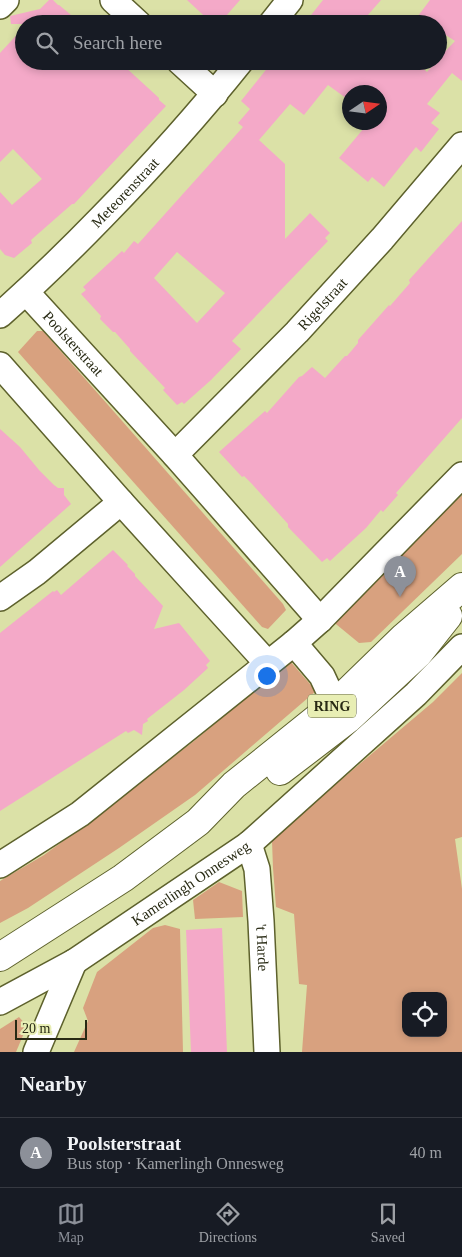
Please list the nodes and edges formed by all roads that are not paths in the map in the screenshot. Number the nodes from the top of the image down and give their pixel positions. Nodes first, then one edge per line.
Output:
1 (6, 0) edge
2 (113, 0) edge
3 (290, 0) edge
4 (0, 6) edge
5 (129, 15) edge
6 (278, 15) edge
7 (189, 70) edge
8 (234, 70) edge
9 (215, 94) junction
10 (462, 145) edge
11 (26, 292) junction
12 (0, 315) edge
13 (0, 365) edge
14 (174, 455) junction
15 (462, 475) edge
16 (120, 502) junction
17 (462, 587) edge
18 (462, 597) edge
19 (0, 598) edge
20 (320, 620) junction
21 (294, 643) junction
22 (462, 647) edge
23 (268, 664) junction
24 (349, 721) junction
25 (249, 844) junction
26 (0, 864) edge
27 (0, 957) edge
28 (74, 962) junction
29 (0, 1002) edge
30 (36, 1052) edge
31 (268, 1052) edge

1 - 4 street
2 - 5 street
3 - 6 street
7 - 9 street
8 - 9 street, Meteorenstraat
9 - 11 street, Meteorenstraat
10 - 14 street, Rigelstraat
11 - 12 street, Meteorenstraat
11 - 14 street, Poolsterstraat
13 - 16 street
14 - 20 street, Poolsterstraat
15 - 20 street
16 - 19 street
16 - 23 street
17 - 24 main road, Kamerlingh Onnesweg / RING
18 - 24 main road, Kamerlingh Onnesweg / RING
20 - 21 street
21 - 23 street
21 - 24 street
22 - 24 street, Kamerlingh Onnesweg
23 - 26 street
24 - 25 street, Kamerlingh Onnesweg
24 - 27 main road, Kamerlingh Onnesweg / RING
25 - 28 street, Kamerlingh Onnesweg
25 - 31 street, 't Harde
28 - 29 street, Kamerlingh Onnesweg
28 - 30 street

